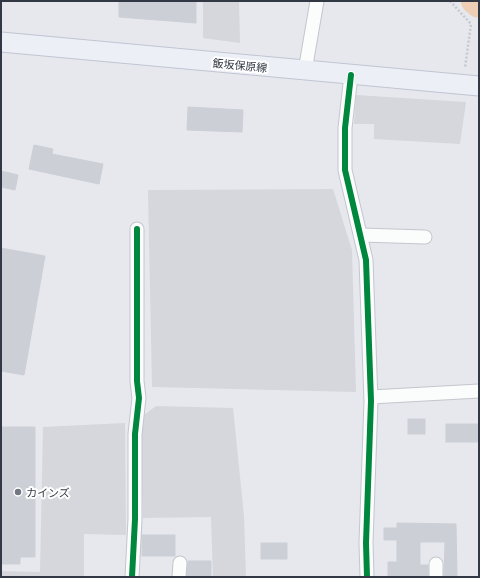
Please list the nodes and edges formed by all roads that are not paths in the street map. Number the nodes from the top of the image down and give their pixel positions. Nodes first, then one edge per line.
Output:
1 (317, 1) edge
2 (1, 42) edge
3 (305, 71) junction
4 (351, 75) junction
5 (471, 85) edge
6 (137, 229) dead end
7 (361, 235) junction
8 (425, 237) dead end
9 (479, 391) edge
10 (371, 397) junction
11 (180, 563) dead end
12 (436, 564) dead end
13 (132, 577) edge
14 (179, 577) edge
15 (367, 577) edge
16 (436, 577) edge

1 - 3 street
2 - 3 main road, 飯坂保原線
3 - 4 main road, 飯坂保原線
4 - 5 main road, 飯坂保原線
4 - 7 street
6 - 13 street
7 - 8 street
7 - 10 street
9 - 10 street
10 - 15 street
11 - 14 street
12 - 16 street

